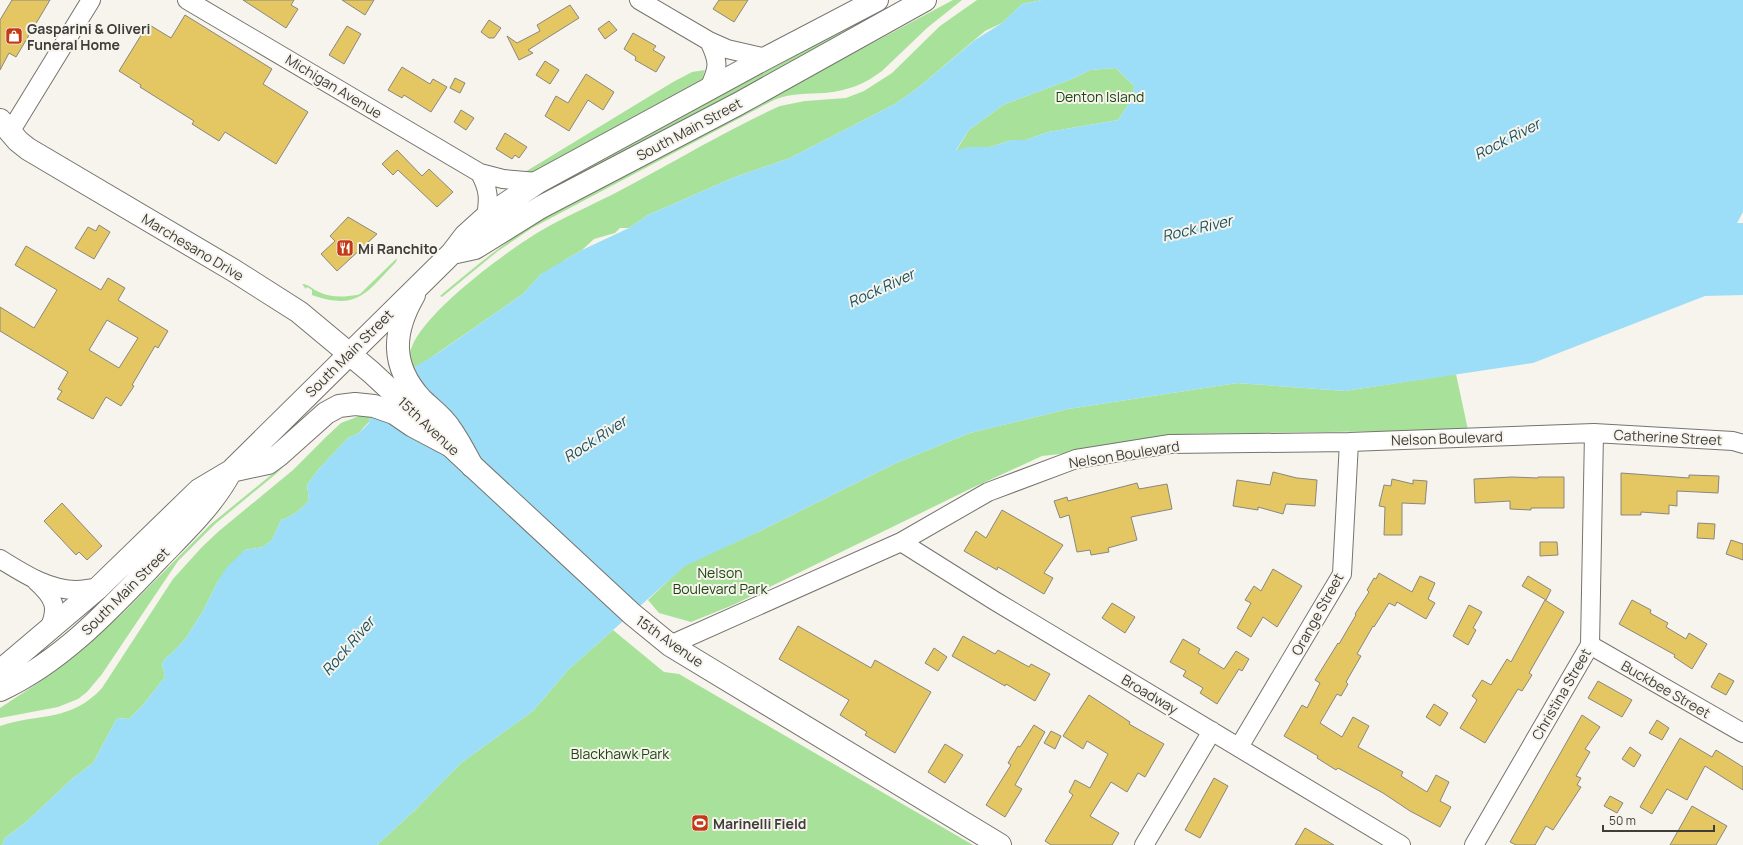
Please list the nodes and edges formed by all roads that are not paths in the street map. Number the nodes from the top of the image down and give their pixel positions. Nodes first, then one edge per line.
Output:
1 (91, 0) edge
2 (187, 0) edge
3 (639, 0) edge
4 (877, 0) edge
5 (925, 0) edge
6 (709, 41) junction
7 (766, 58) junction
8 (709, 88) junction
9 (5, 126) edge
10 (480, 173) junction
11 (538, 182) junction
12 (486, 216) junction
13 (452, 253) junction
14 (424, 279) junction
15 (349, 353) junction
16 (382, 383) joint
17 (1594, 433) junction
18 (1349, 442) junction
19 (1743, 444) edge
20 (449, 445) junction
21 (472, 466) junction
22 (231, 471) junction
23 (901, 542) junction
24 (0, 559) edge
25 (34, 579) junction
26 (98, 588) junction
27 (48, 631) junction
28 (670, 645) junction
29 (1590, 645) junction
30 (0, 671) edge
31 (0, 690) edge
32 (1212, 731) junction
33 (1743, 733) edge
34 (1239, 747) junction
35 (1000, 845) edge
36 (1144, 845) edge
37 (1401, 845) edge
38 (1474, 845) edge

1 - 9 street
2 - 10 street, Michigan Avenue
3 - 6 street
4 - 7 main road, South Main Street
5 - 13 main road, South Main Street
6 - 7 street
6 - 8 street
7 - 8 main road, South Main Street
8 - 11 main road, South Main Street
9 - 15 main road, Marchesano Drive
10 - 11 street, Michigan Avenue
10 - 12 street
11 - 12 main road, South Main Street
12 - 13 main road, South Main Street
13 - 14 main road, South Main Street
14 - 15 main road, South Main Street
14 - 21 main road
15 - 16 main road, Marchesano Drive
15 - 22 main road, South Main Street
16 - 20 main road, 15th Avenue
17 - 18 street, Nelson Boulevard
17 - 19 street, Catherine Street
17 - 29 street, Christina Street
18 - 23 street, Nelson Boulevard
18 - 34 street, Orange Street
20 - 21 main road, 15th Avenue
20 - 22 main road
21 - 28 main road, 15th Avenue
22 - 26 main road, South Main Street
22 - 31 main road, South Main Street
23 - 28 street, Nelson Boulevard
23 - 32 street, Broadway
24 - 25 street
25 - 26 street
25 - 27 street
26 - 27 main road, South Main Street
27 - 30 main road, South Main Street
28 - 35 main road, 15th Avenue
29 - 33 street, Buckbee Street
29 - 38 street, Christina Street
32 - 34 street, Broadway
32 - 36 street
34 - 37 street, Broadway

